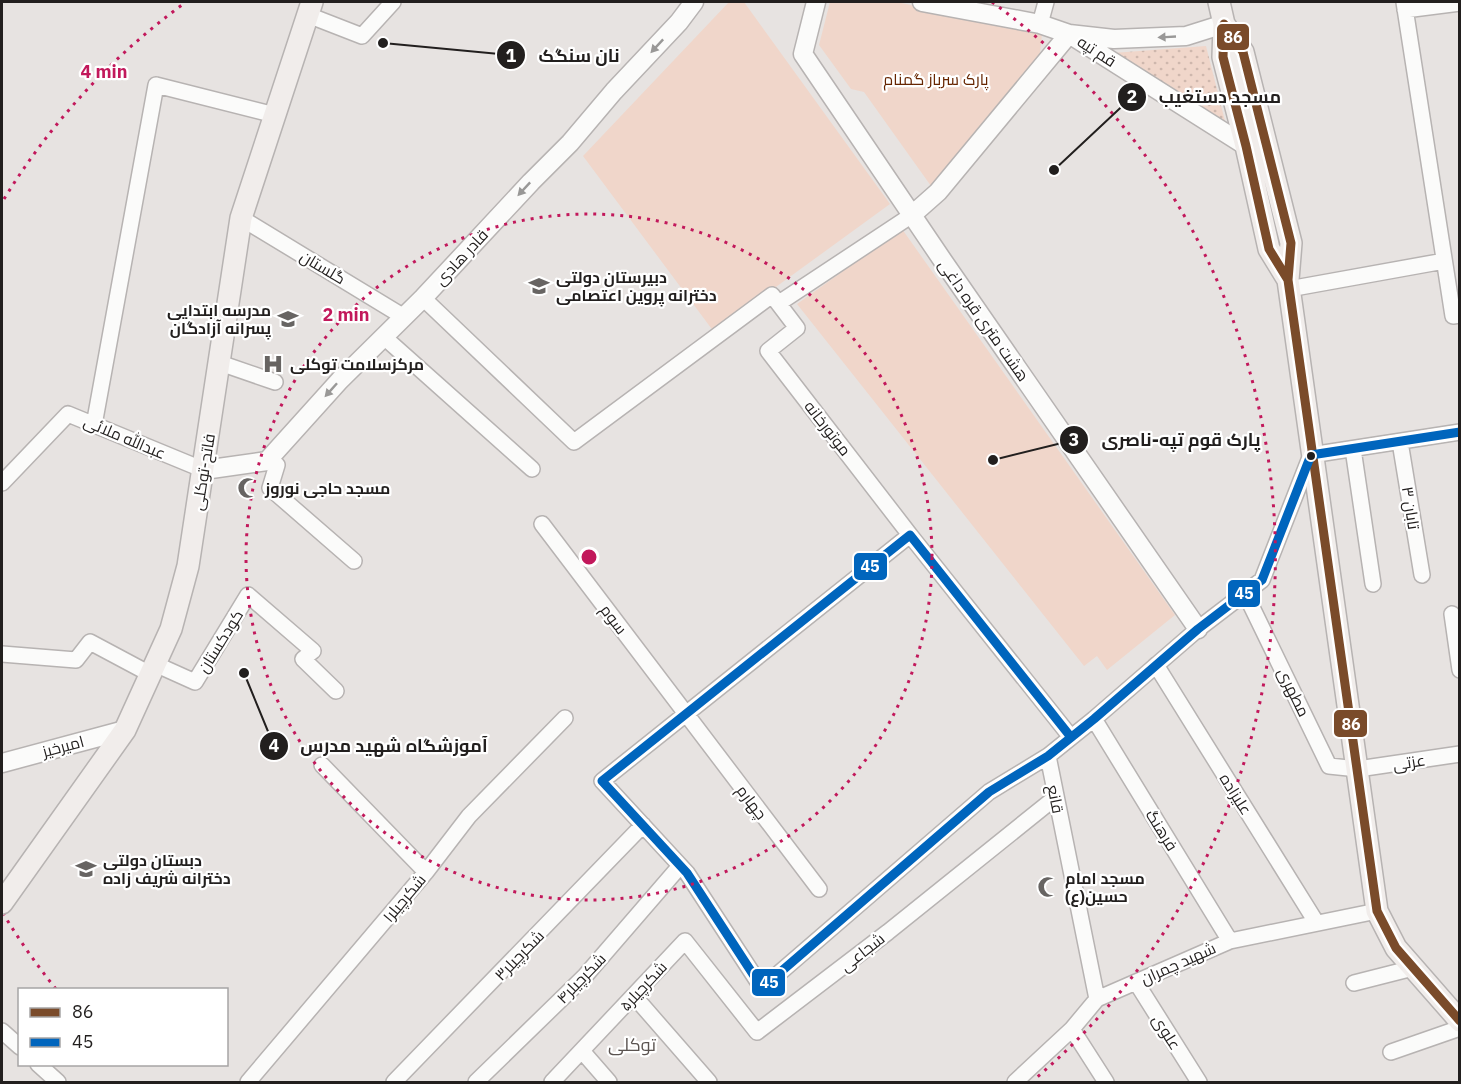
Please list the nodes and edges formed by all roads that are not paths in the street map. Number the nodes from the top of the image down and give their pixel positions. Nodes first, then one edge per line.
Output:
1 (393, 2) edge
2 (694, 2) edge
3 (816, 2) edge
4 (922, 2) edge
5 (1046, 2) edge
6 (1219, 2) edge
7 (943, 3) edge
8 (1460, 3) edge
9 (1404, 6) edge
10 (310, 8) edge
11 (1040, 24) junction
12 (1224, 24) junction
13 (1070, 34) junction
14 (275, 115) junction
15 (1246, 146) junction
16 (912, 215) junction
17 (241, 218) junction
18 (1444, 261) junction
19 (1289, 284) junction
20 (423, 298) junction
21 (779, 303) junction
22 (1460, 315) edge
23 (404, 317) junction
24 (384, 337) junction
25 (220, 363) junction
26 (275, 382) dead end
27 (94, 425) junction
28 (1460, 432) edge
29 (1400, 441) junction
30 (1353, 449) junction
31 (1311, 455) junction
32 (267, 461) junction
33 (532, 469) dead end
34 (204, 470) junction
35 (2, 483) edge
36 (542, 524) dead end
37 (910, 535) junction
38 (354, 561) dead end
39 (1422, 575) dead end
40 (1373, 584) dead end
41 (1245, 593) junction
42 (1452, 614) dead end
43 (1198, 629) junction
44 (2, 654) edge
45 (1156, 665) junction
46 (153, 669) junction
47 (1460, 670) edge
48 (336, 691) dead end
49 (686, 714) junction
50 (565, 718) dead end
51 (1094, 719) junction
52 (125, 730) junction
53 (1070, 736) junction
54 (1460, 754) edge
55 (1048, 756) junction
56 (2, 763) edge
57 (322, 765) dead end
58 (1358, 769) junction
59 (1056, 797) junction
60 (643, 825) junction
61 (680, 866) junction
62 (426, 872) junction
63 (819, 889) dead end
64 (2, 903) edge
65 (1377, 911) junction
66 (1316, 922) junction
67 (685, 941) joint
68 (1230, 941) junction
69 (1413, 968) junction
70 (1136, 982) junction
71 (1354, 983) dead end
72 (634, 996) junction
73 (1097, 999) junction
74 (1460, 1021) edge
75 (1460, 1028) edge
76 (1072, 1029) junction
77 (2, 1031) edge
78 (18, 1045) edge
79 (582, 1051) junction
80 (1390, 1052) dead end
81 (39, 1066) edge
82 (555, 1082) edge
83 (58, 1083) edge
84 (248, 1083) edge
85 (394, 1083) edge
86 (476, 1083) edge
87 (609, 1083) edge
88 (709, 1083) edge
89 (1014, 1083) edge
90 (1106, 1083) edge
91 (1199, 1083) edge

1 - 10 street
2 -> 20 street, قادر هادی
3 - 16 street, هشت متری قره داغی
4 - 7 street, قم تپه
5 - 11 street
6 - 12 main road
7 - 11 street, قم تپه
8 - 9 street
9 - 18 street
10 - 14 main road, فاتح-توکلی
11 - 13 street, قم تپه
12 -> 13 street, قم تپه
12 - 15 main road
12 - 19 main road
13 - 15 street, قم تپه
13 - 16 street
14 - 17 main road, فاتح-توکلی
14 - 27 street
15 - 19 main road
16 - 21 street
16 - 43 street, هشت متری قره داغی
17 - 23 street, گلستان
17 - 25 main road, فاتح-توکلی
18 - 19 street
18 - 22 street
19 - 31 main road
20 - 21 street
20 - 23 street, قادر هادی
21 - 37 street, موتورخانه
23 - 24 street, قادر هادی
24 -> 32 street, قادر هادی
24 - 33 street
25 - 26 street
25 - 34 main road, فاتح-توکلی
27 - 34 street, عبدالله ملائی
27 - 35 street, عبدالله ملائی
28 - 29 street
29 - 30 street
29 - 39 street, تابان ۳
30 - 31 street
30 - 40 street
31 - 41 street
31 - 58 main road
32 - 34 street
32 - 38 street
34 - 46 main road, فاتح-توکلی
36 - 49 street, سوم
37 - 49 street
37 - 53 street
41 - 43 street
41 - 58 street, مطهری
42 - 47 street
43 - 45 street
44 - 46 street
45 - 51 street
45 - 66 street, علیزاده
46 - 48 street, کودکستان
46 - 52 main road, فاتح-توکلی
49 - 60 street
49 - 63 street, چهارم
50 - 62 street, شکرچیلر۱
51 - 53 street
51 - 68 street, فرهنگ
52 - 56 street, امیرخیز
52 - 64 main road, فاتح-توکلی
53 - 55 street
54 - 58 street, عزتی
55 - 59 street, قانع
55 - 61 street
57 - 62 street
58 - 65 main road
59 - 67 street, شجاعی
59 - 73 street, قانع
60 - 61 street
60 - 85 street, شکرچیلر۳
61 - 86 street, شکرچیلر۴
62 - 84 street, شکرچیلر۱
65 - 66 street, شهید چمران
65 - 69 main road
66 - 68 street, شهید چمران
67 - 72 street, شکرچیلر۵
68 - 70 street, شهید چمران
69 - 71 street
69 - 74 main road
70 - 73 street, شهید چمران
70 - 91 street, علوی
72 - 79 street, شکرچیلر۵
72 - 88 street
73 - 76 street, شهید چمران
75 - 80 street
76 - 89 street, شهید چمران
76 - 90 street
77 - 78 street
79 - 82 street, شکرچیلر۵
79 - 87 street
81 - 83 street

